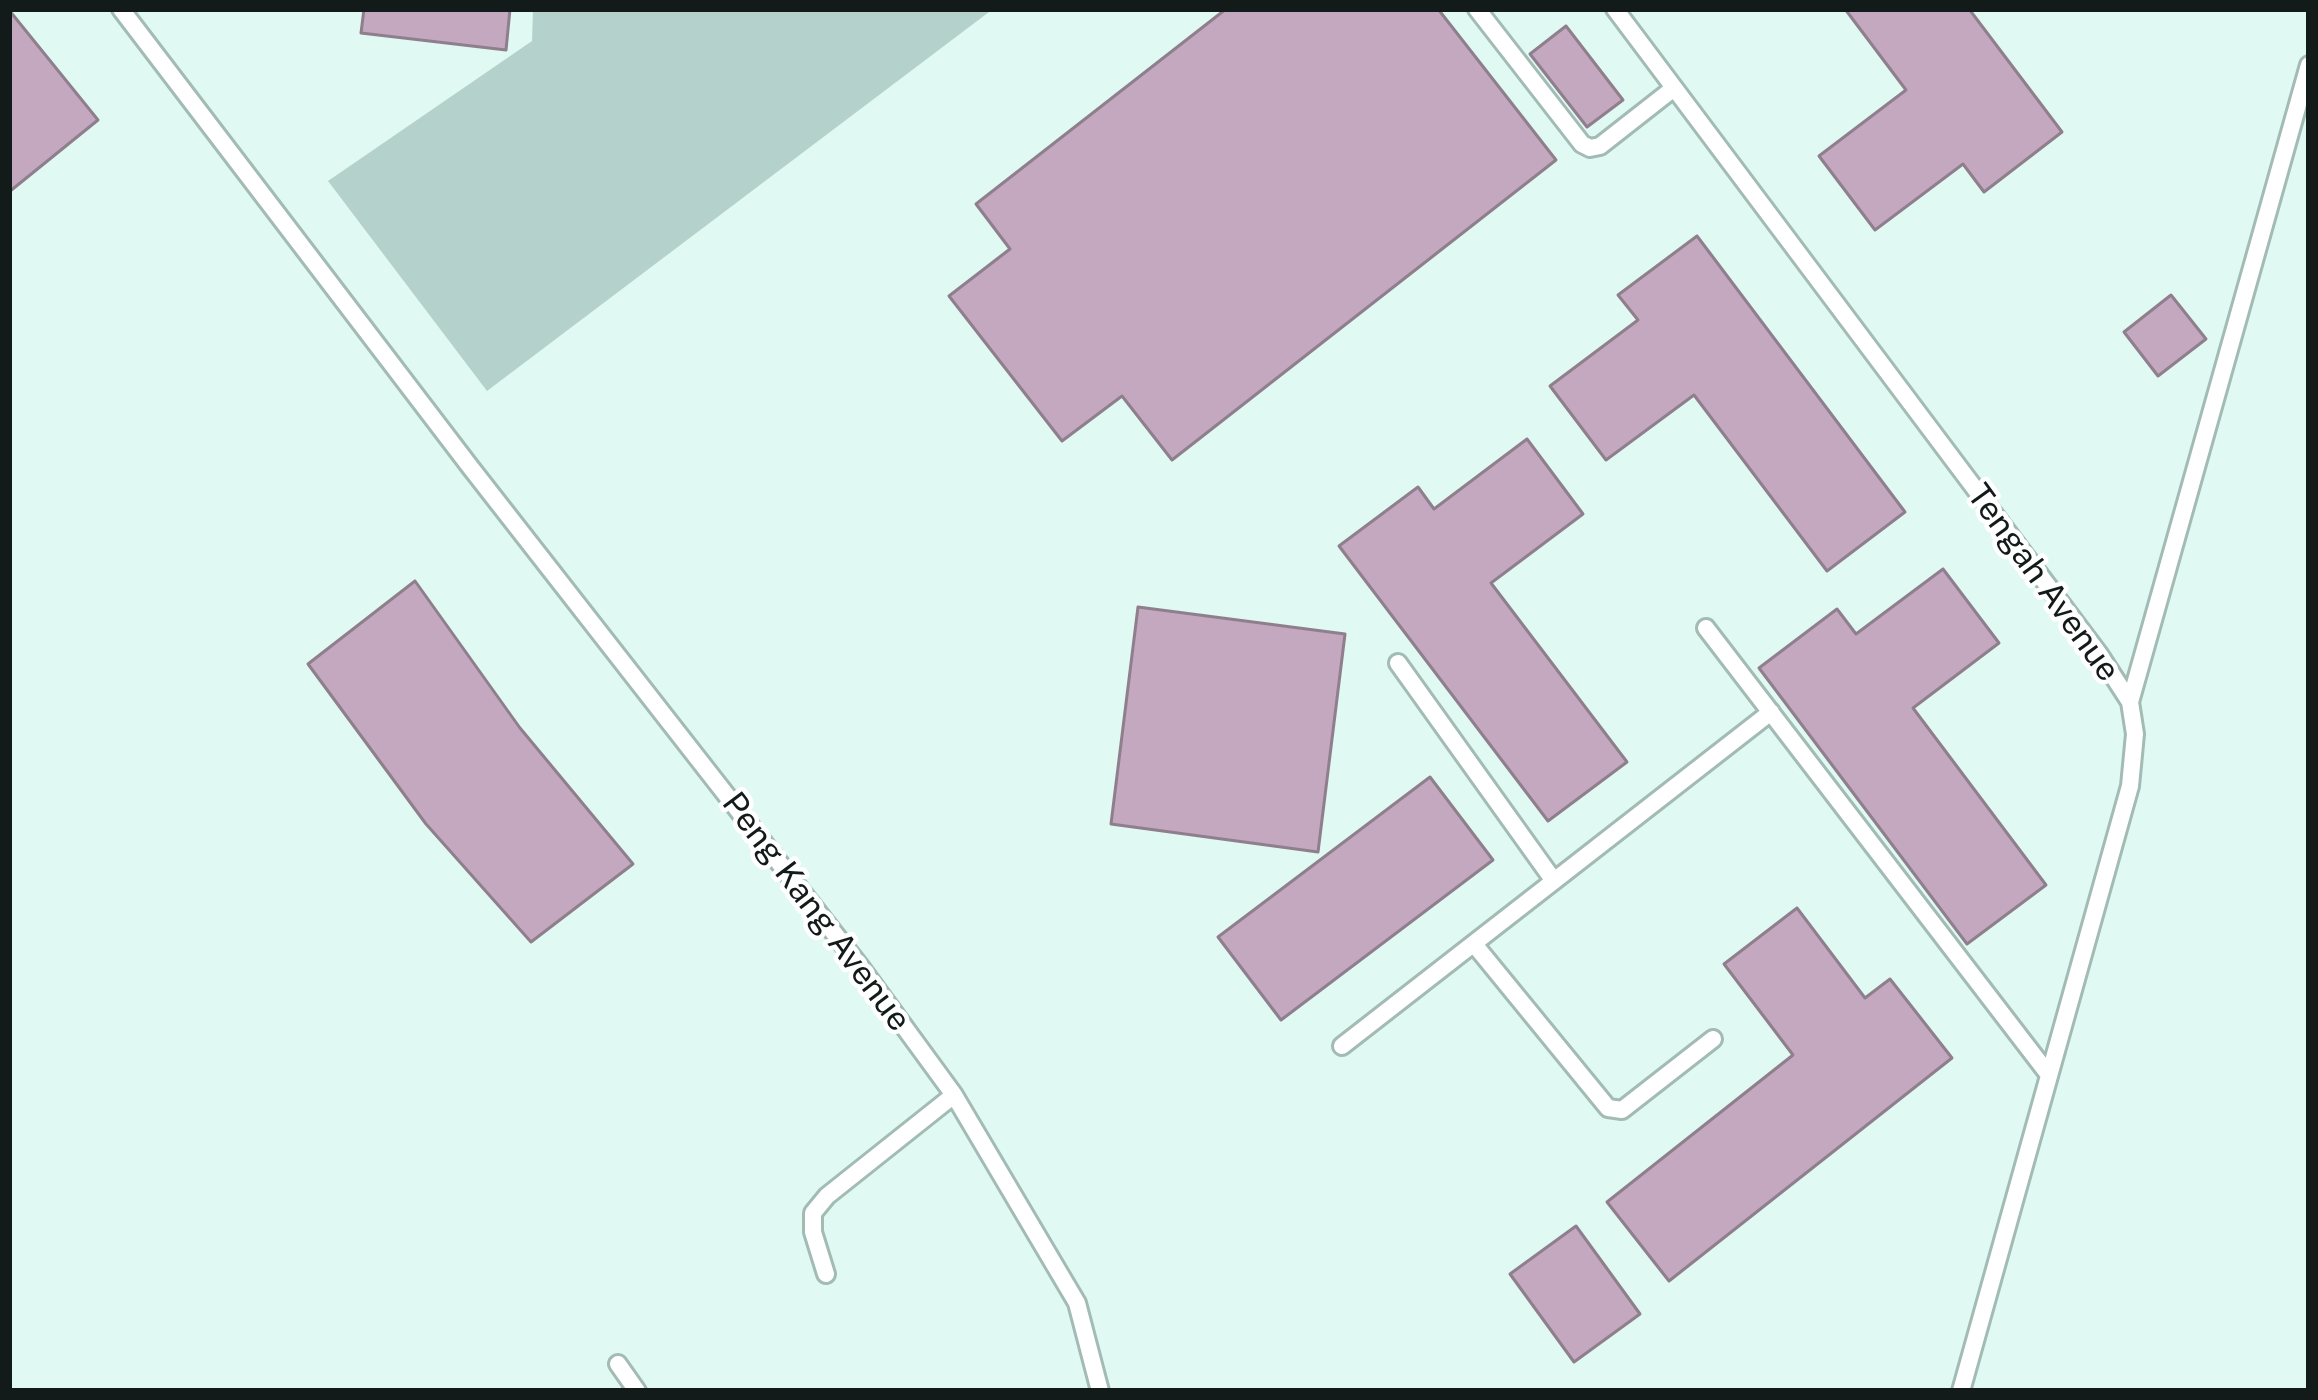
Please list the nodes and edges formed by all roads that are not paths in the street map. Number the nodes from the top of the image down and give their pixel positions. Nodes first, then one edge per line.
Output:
1 (121, 9) edge
2 (1477, 9) edge
3 (1615, 9) edge
4 (2309, 65) edge
5 (1674, 88) junction
6 (1706, 628) dead end
7 (1398, 663) dead end
8 (2130, 702) junction
9 (1771, 712) junction
10 (1554, 881) junction
11 (1474, 944) junction
12 (1713, 1039) dead end
13 (1342, 1046) dead end
14 (2049, 1075) junction
15 (954, 1095) junction
16 (826, 1274) dead end
17 (618, 1364) dead end
18 (637, 1391) edge
19 (1100, 1391) edge
20 (1960, 1391) edge

1 - 15 lane, Peng Kang Avenue
2 - 5 lane
3 - 5 lane, Tengah Avenue
4 - 8 lane
5 - 8 lane, Tengah Avenue
6 - 9 lane
7 - 10 lane
8 - 14 lane, Tengah Avenue
9 - 10 lane
9 - 14 lane
10 - 11 lane
11 - 12 lane
11 - 13 lane
14 - 20 lane, Tengah Avenue
15 - 16 lane
15 - 19 lane, Peng Kang Avenue
17 - 18 lane

